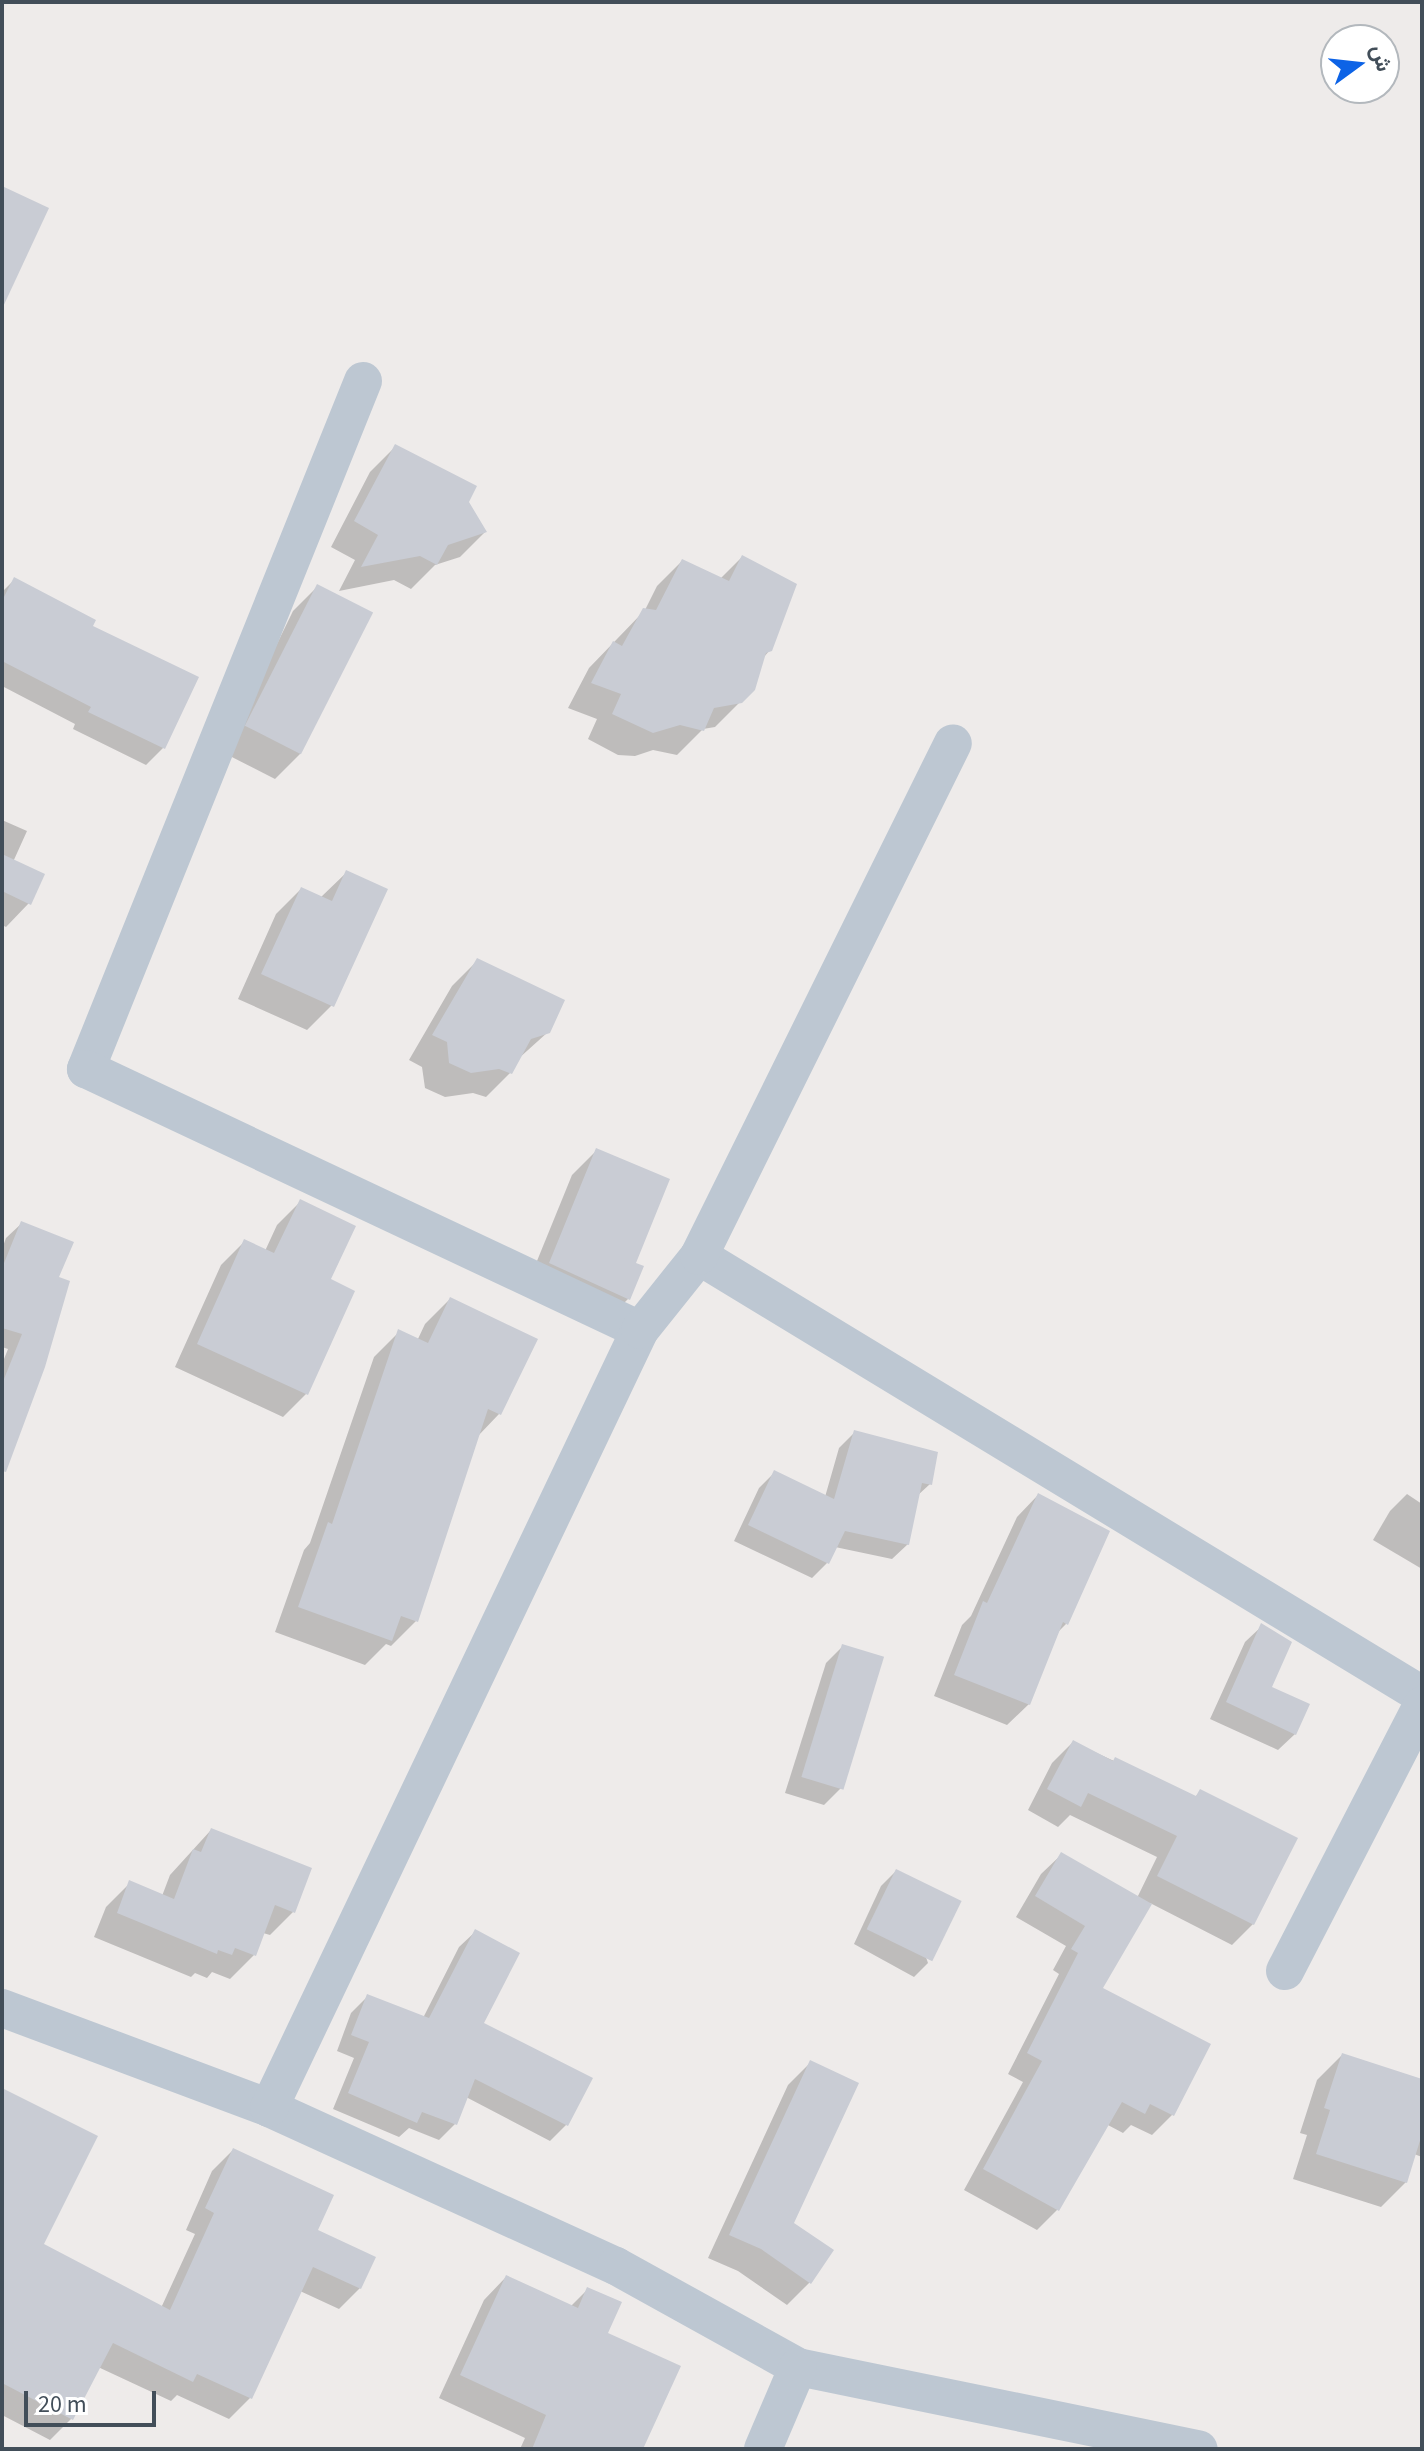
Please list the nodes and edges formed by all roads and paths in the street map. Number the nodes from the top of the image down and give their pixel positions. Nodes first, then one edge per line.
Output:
1 (363, 381) dead end
2 (953, 743) dead end
3 (699, 1256) junction
4 (640, 1330) junction
5 (1422, 1695) edge
6 (1422, 1705) edge
7 (1285, 1971) dead end
8 (2, 2008) edge
9 (269, 2108) junction
10 (798, 2367) junction
11 (763, 2449) edge
12 (1199, 2449) edge

1 - 4 street
2 - 3 street
3 - 4 street
3 - 5 street
4 - 9 street
6 - 7 street
8 - 9 street
9 - 10 street
10 - 11 street
10 - 12 street

